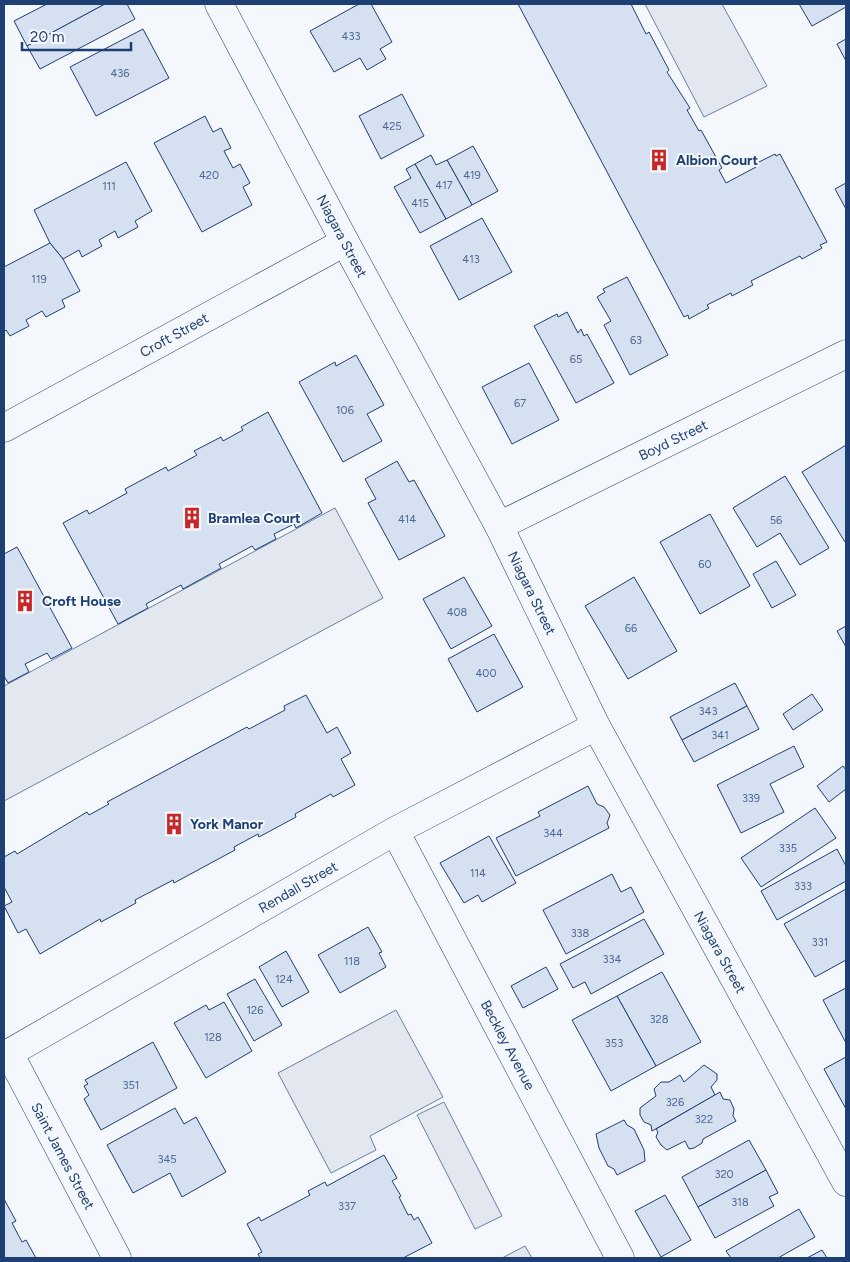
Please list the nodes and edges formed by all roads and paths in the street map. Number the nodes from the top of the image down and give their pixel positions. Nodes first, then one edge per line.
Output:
1 (219, 4) edge
2 (345, 242) junction
3 (846, 354) edge
4 (4, 428) edge
5 (499, 526) junction
6 (596, 726) junction
7 (396, 831) junction
8 (7, 1054) edge
9 (846, 1182) edge
10 (117, 1258) edge
11 (620, 1258) edge

1 - 2 street, Niagara Street
2 - 4 street, Croft Street
2 - 5 street, Niagara Street
3 - 5 street, Boyd Street
5 - 6 street, Niagara Street
6 - 7 street, Rendall Street
6 - 9 street, Niagara Street
7 - 8 street, Rendall Street
7 - 11 street, Beckley Avenue
8 - 10 street, Saint James Street

